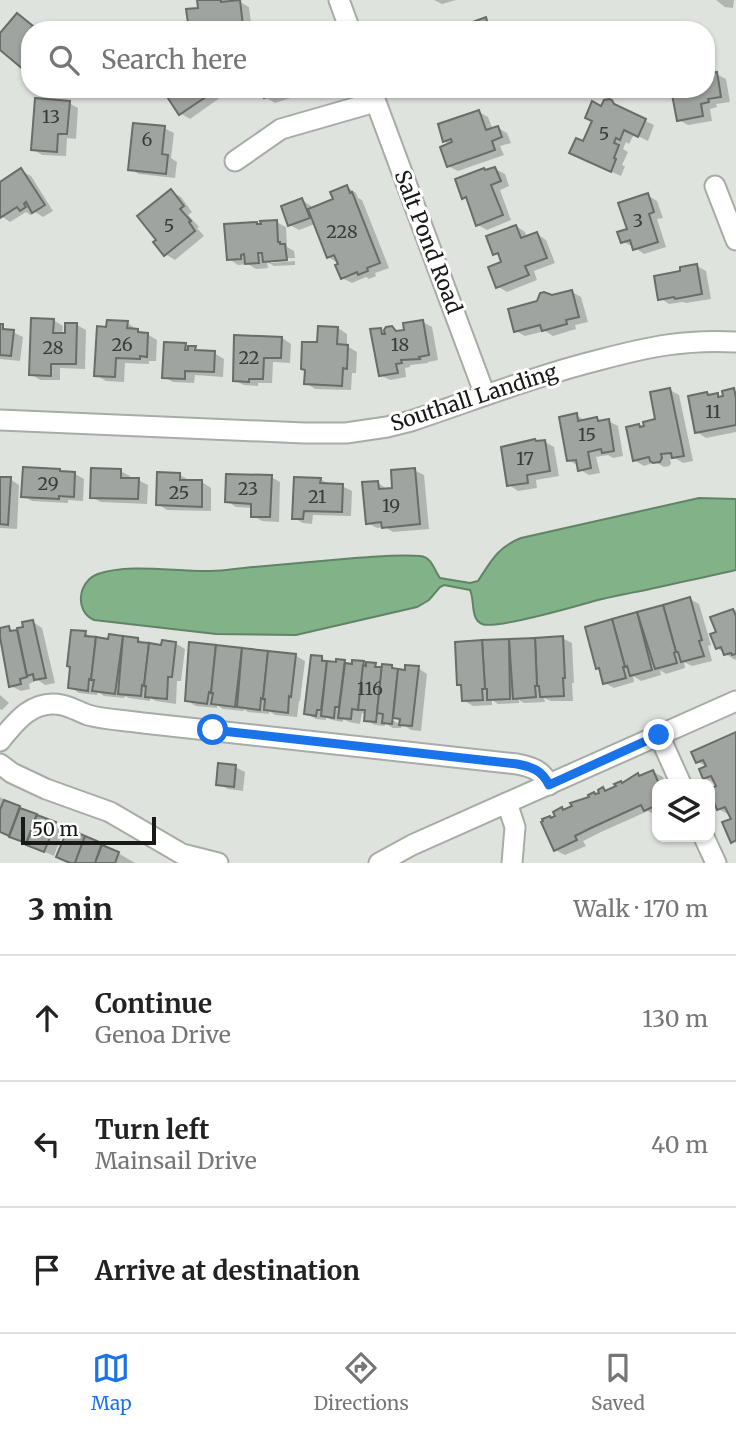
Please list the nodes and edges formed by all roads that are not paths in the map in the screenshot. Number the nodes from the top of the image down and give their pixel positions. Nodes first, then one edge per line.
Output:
1 (340, 0) edge
2 (347, 21) edge
3 (365, 98) edge
4 (374, 98) edge
5 (235, 161) dead end
6 (715, 186) dead end
7 (736, 240) edge
8 (736, 342) edge
9 (485, 395) junction
10 (0, 420) edge
11 (736, 701) edge
12 (659, 735) junction
13 (0, 741) edge
14 (0, 764) edge
15 (679, 779) edge
16 (549, 785) junction
17 (507, 803) junction
18 (706, 842) edge
19 (384, 862) edge
20 (218, 863) edge
21 (512, 863) edge
22 (716, 863) edge

1 - 2 street
3 - 5 street
4 - 9 street, Salt Pond Road
6 - 7 street
8 - 9 street, Southall Landing
9 - 10 street, Southall Landing
11 - 12 street
12 - 15 street
12 - 16 street
13 - 16 street
14 - 20 street
16 - 17 street
17 - 19 street
17 - 21 street
18 - 22 street

